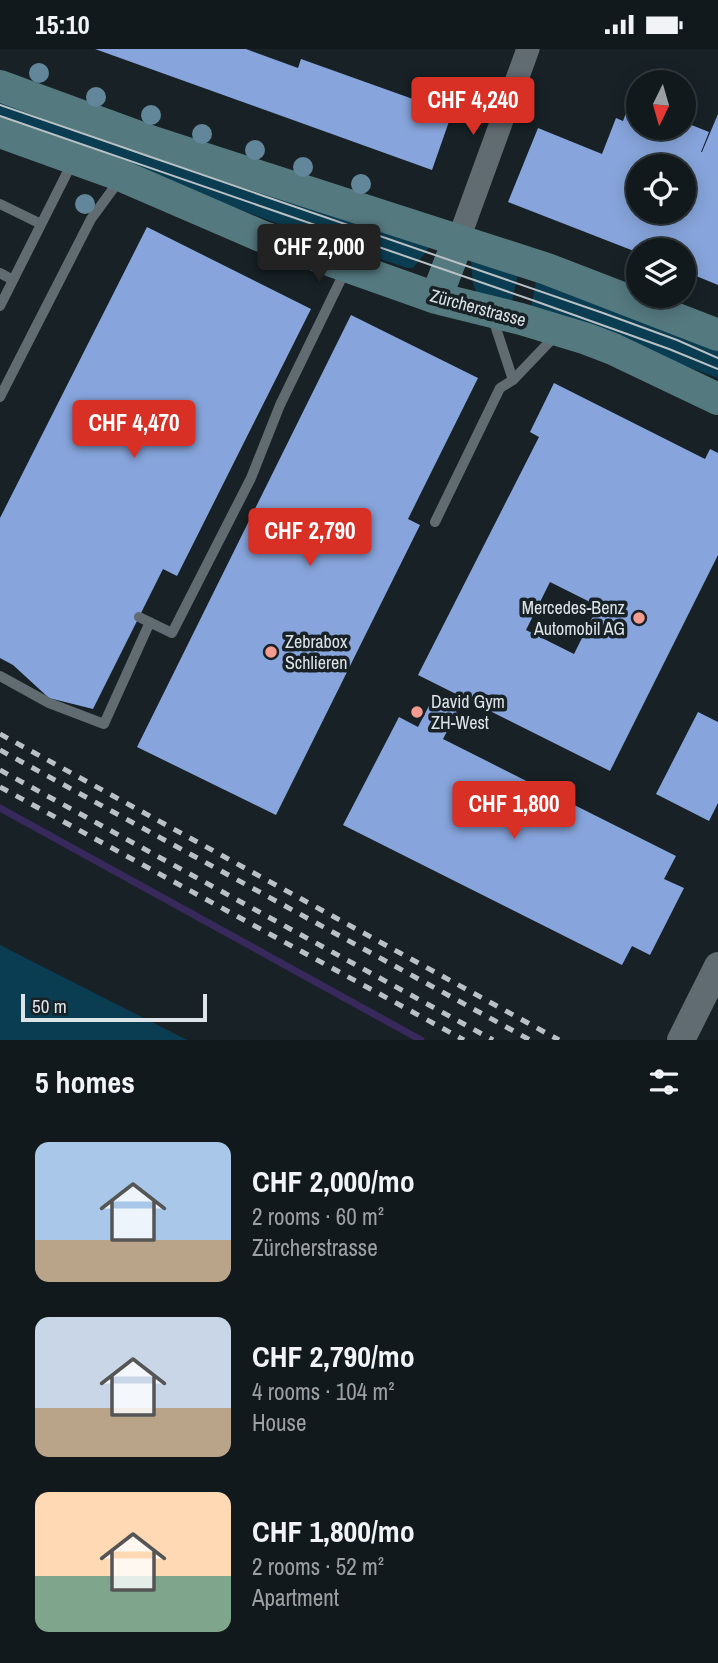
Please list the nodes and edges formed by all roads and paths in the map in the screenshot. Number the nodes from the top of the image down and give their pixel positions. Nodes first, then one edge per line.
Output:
1 (528, 49) edge
2 (0, 86) edge
3 (0, 132) edge
4 (74, 159) junction
5 (122, 176) junction
6 (0, 204) edge
7 (41, 224) junction
8 (458, 241) junction
9 (347, 266) junction
10 (0, 273) edge
11 (13, 280) junction
12 (436, 298) junction
13 (0, 306) edge
14 (491, 312) junction
15 (560, 330) junction
16 (718, 335) edge
17 (513, 380) junction
18 (0, 397) edge
19 (718, 399) edge
20 (435, 522) dead end
21 (0, 676) edge
22 (718, 966) edge
23 (681, 1040) edge

1 - 8 street
2 - 8 main road
3 - 4 main road, Zürcherstrasse
4 - 5 main road, Zürcherstrasse
4 - 7 lane
5 - 9 main road, Zürcherstrasse
5 - 18 lane
6 - 7 lane
7 - 11 lane
8 - 12 main road
8 - 16 main road
9 - 12 main road, Zürcherstrasse
9 - 21 lane
10 - 11 lane
11 - 13 lane
12 - 14 main road, Zürcherstrasse
14 - 15 main road, Zürcherstrasse
14 - 17 lane
15 - 17 lane
15 - 19 main road, Zürcherstrasse
17 - 20 lane
22 - 23 street

